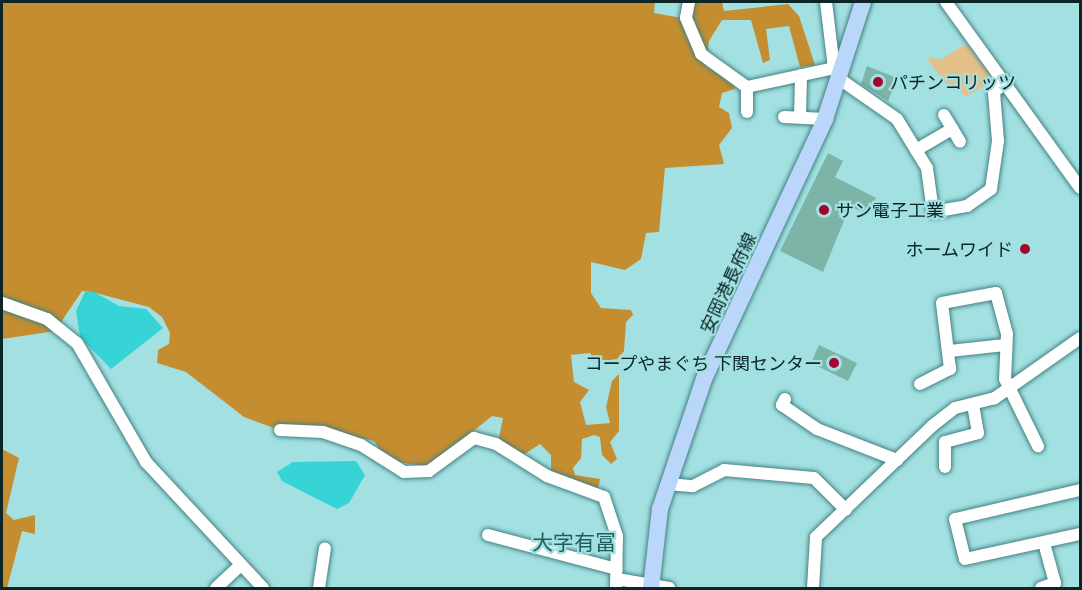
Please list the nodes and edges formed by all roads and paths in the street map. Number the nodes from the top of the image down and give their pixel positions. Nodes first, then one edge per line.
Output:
1 (689, 2) edge
2 (826, 2) edge
3 (863, 2) edge
4 (946, 2) edge
5 (838, 74) junction
6 (801, 75) junction
7 (1006, 82) junction
8 (747, 87) junction
9 (747, 112) dead end
10 (944, 115) dead end
11 (784, 117) dead end
12 (800, 117) junction
13 (825, 119) junction
14 (952, 129) junction
15 (960, 142) dead end
16 (916, 150) junction
17 (1080, 188) edge
18 (2, 303) edge
19 (1080, 338) edge
20 (1005, 345) junction
21 (950, 351) junction
22 (920, 384) dead end
23 (1010, 389) junction
24 (785, 399) dead end
25 (973, 404) junction
26 (280, 430) dead end
27 (1038, 446) dead end
28 (897, 460) junction
29 (945, 467) dead end
30 (668, 484) junction
31 (1080, 490) edge
32 (846, 510) junction
33 (1080, 534) edge
34 (488, 535) dead end
35 (1044, 543) junction
36 (325, 548) dead end
37 (240, 566) junction
38 (617, 579) edge
39 (651, 585) edge
40 (216, 588) edge
41 (263, 588) edge
42 (319, 588) edge
43 (669, 588) edge
44 (813, 588) edge
45 (1041, 588) edge

1 - 8 street
2 - 5 street
3 - 5 main road, 安岡港長府線
4 - 7 street
5 - 6 street
5 - 13 main road, 安岡港長府線
5 - 16 street
6 - 8 street
6 - 12 street
7 - 16 street
7 - 17 street
8 - 9 street
10 - 14 street
11 - 12 street
12 - 13 street
13 - 30 main road, 安岡港長府線
14 - 15 street
14 - 16 street
18 - 37 street
19 - 23 street
20 - 21 street
20 - 21 street
20 - 23 street
21 - 22 street
23 - 25 street
23 - 27 street
24 - 28 street
25 - 28 street
25 - 29 street
26 - 38 street
28 - 32 street
30 - 32 street
30 - 39 main road, 安岡港長府線
31 - 35 street
32 - 44 street
33 - 35 street
34 - 38 street
35 - 45 street
36 - 42 street
37 - 40 street
37 - 41 street
38 - 39 street
39 - 43 street

